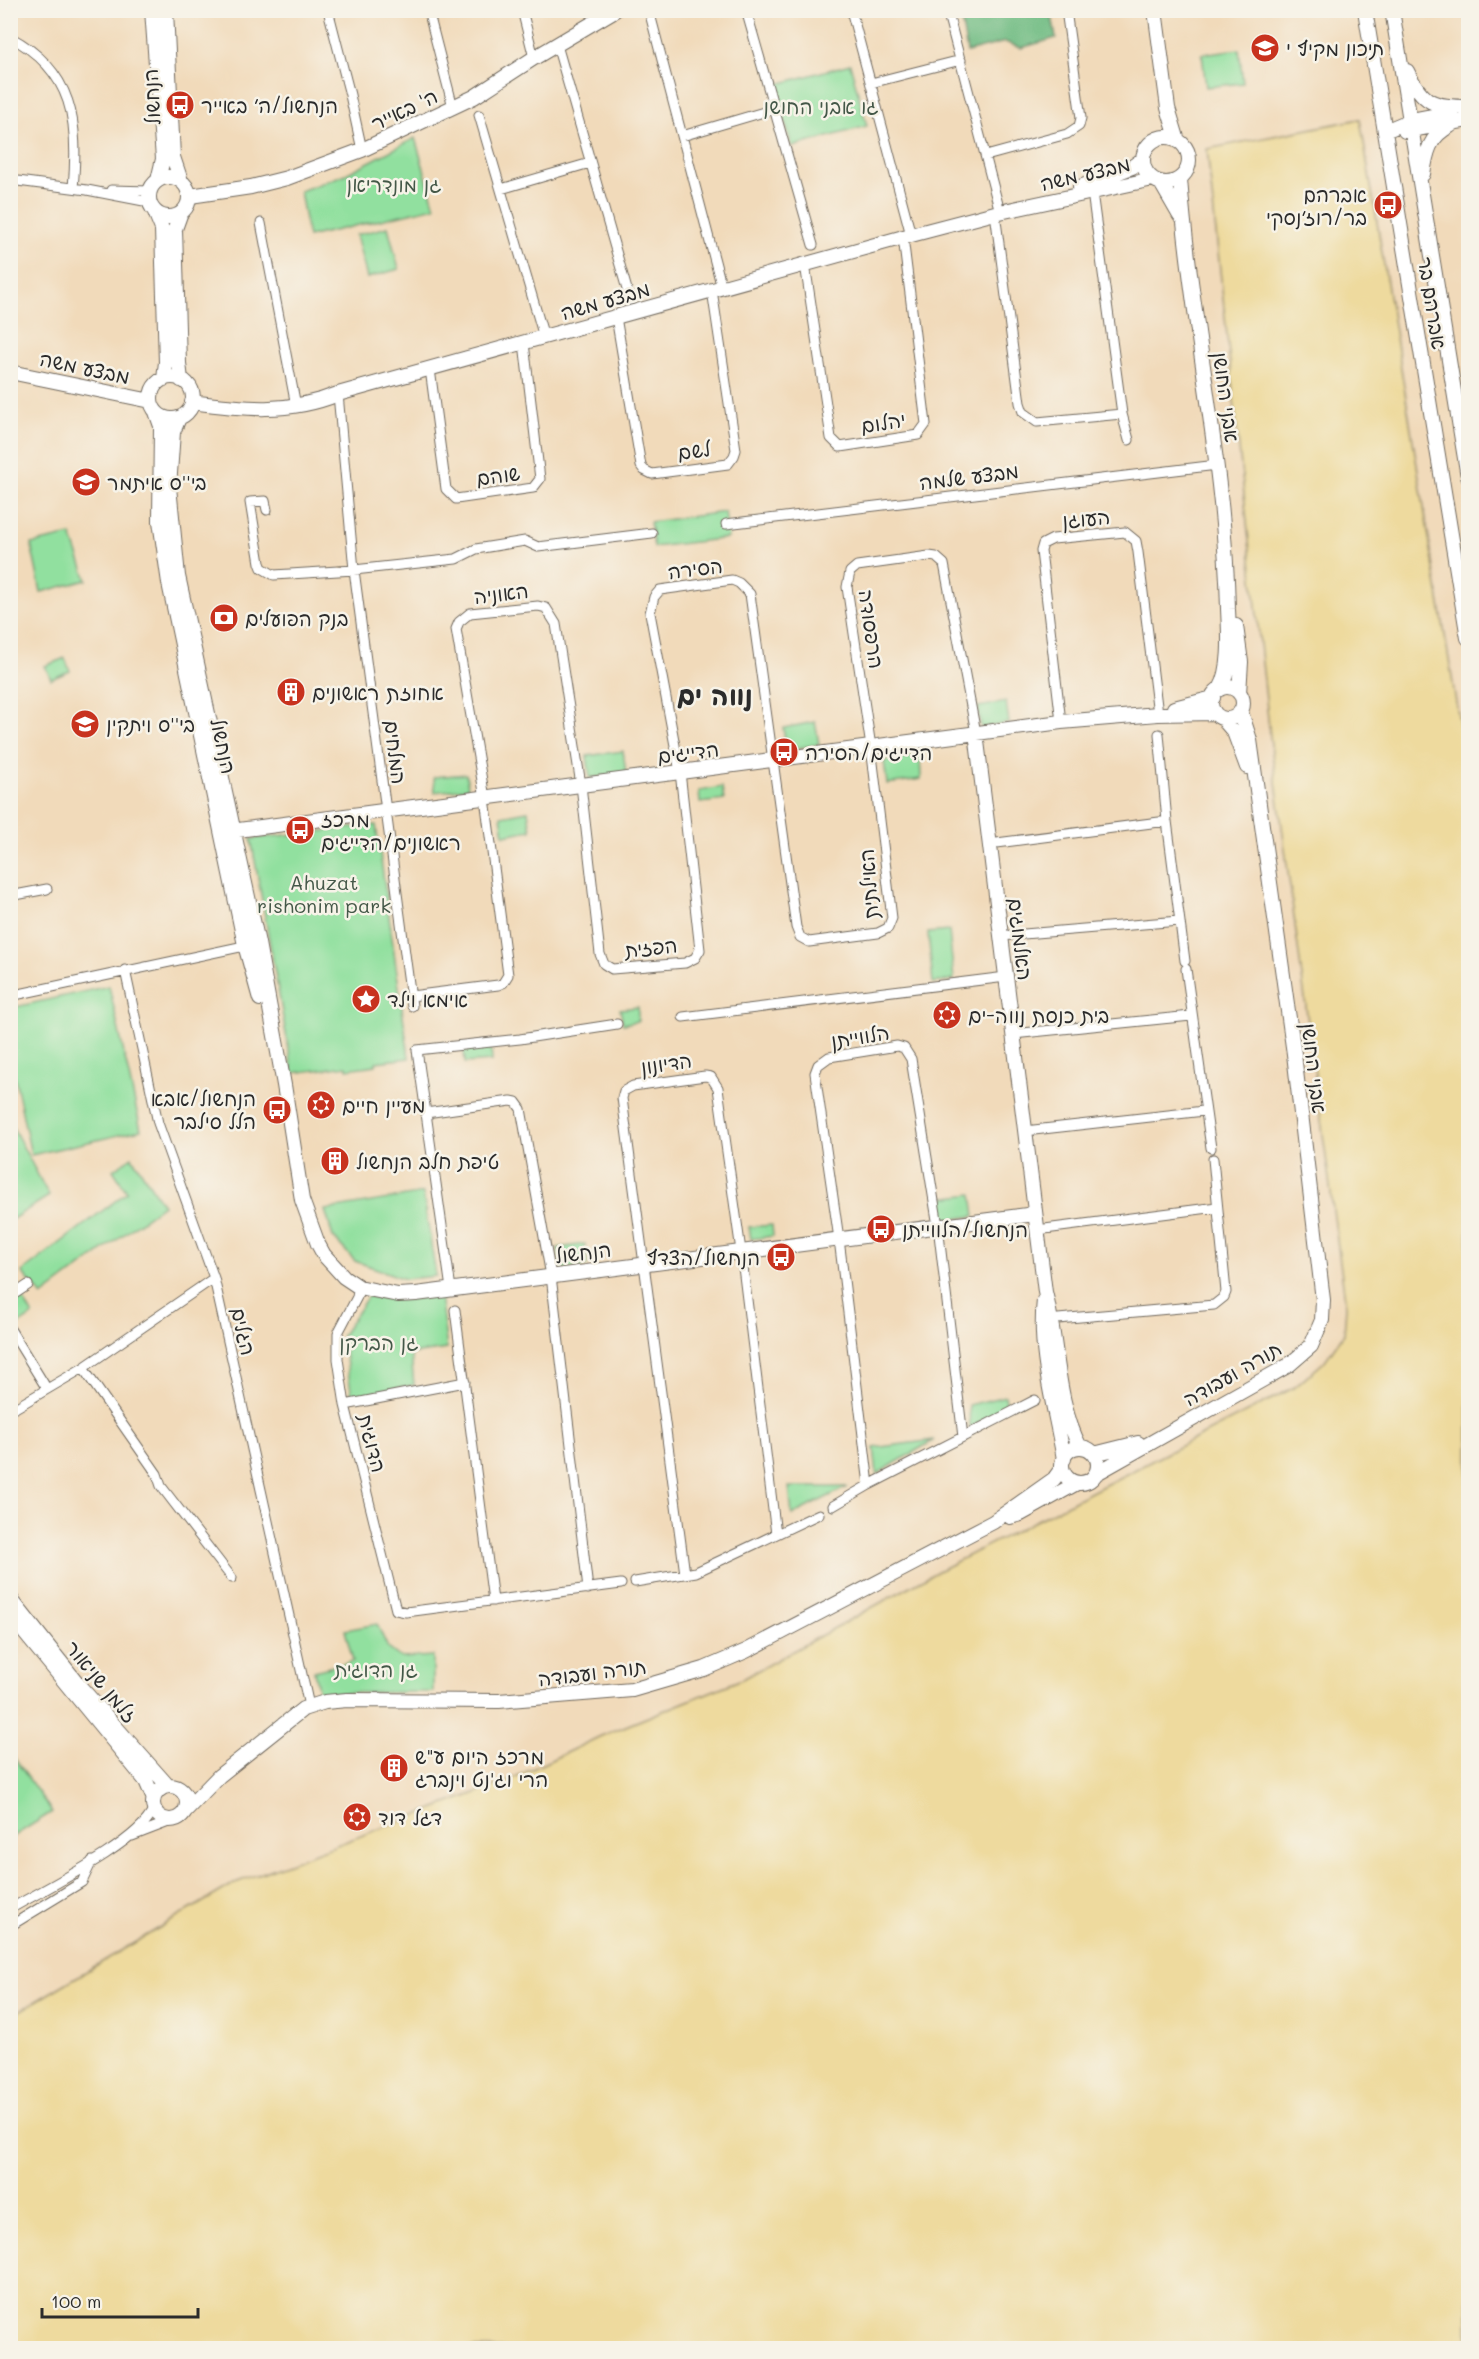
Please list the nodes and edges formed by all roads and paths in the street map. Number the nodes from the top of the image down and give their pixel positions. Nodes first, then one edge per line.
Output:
1 (152, 10) edge
2 (166, 10) edge
3 (328, 10) edge
4 (428, 10) edge
5 (522, 10) edge
6 (615, 10) edge
7 (746, 10) edge
8 (851, 10) edge
9 (947, 10) edge
10 (1066, 10) edge
11 (1155, 10) edge
12 (1365, 10) edge
13 (1392, 10) edge
14 (651, 18) dead end
15 (10, 37) edge
16 (557, 45) junction
17 (1400, 56) junction
18 (534, 58) junction
19 (961, 60) junction
20 (870, 83) junction
21 (453, 107) junction
22 (1168, 108) junction
23 (1468, 108) edge
24 (774, 109) junction
25 (479, 115) dead end
26 (1464, 120) edge
27 (1412, 125) junction
28 (1385, 131) junction
29 (682, 136) junction
30 (1159, 139) junction
31 (1178, 141) junction
32 (362, 150) junction
33 (986, 156) junction
34 (1143, 159) junction
35 (591, 163) junction
36 (1180, 179) junction
37 (10, 180) edge
38 (182, 181) junction
39 (1157, 181) junction
40 (1421, 185) junction
41 (74, 188) junction
42 (501, 189) junction
43 (1092, 192) junction
44 (153, 196) junction
45 (190, 196) junction
46 (1026, 207) junction
47 (998, 213) junction
48 (180, 215) junction
49 (261, 223) dead end
50 (1184, 223) junction
51 (907, 236) junction
52 (813, 245) dead end
53 (806, 264) junction
54 (717, 289) junction
55 (630, 300) dead end
56 (616, 317) junction
57 (544, 337) junction
58 (524, 343) junction
59 (430, 369) junction
60 (10, 372) edge
61 (164, 379) junction
62 (181, 380) junction
63 (338, 394) junction
64 (192, 402) junction
65 (296, 406) junction
66 (153, 407) junction
67 (1122, 414) junction
68 (179, 418) junction
69 (1129, 440) dead end
70 (1217, 465) junction
71 (1468, 477) edge
72 (267, 510) dead end
73 (726, 524) dead end
74 (652, 533) dead end
75 (354, 570) junction
76 (1228, 577) junction
77 (1468, 638) edge
78 (1216, 693) junction
79 (1239, 693) junction
80 (1240, 712) junction
81 (1158, 714) junction
82 (1218, 716) junction
83 (1061, 722) junction
84 (976, 733) junction
85 (1159, 734) dead end
86 (871, 747) junction
87 (773, 760) junction
88 (680, 772) junction
89 (581, 785) junction
90 (485, 798) junction
91 (1259, 807) junction
92 (386, 811) junction
93 (1167, 822) junction
94 (229, 831) junction
95 (989, 844) junction
96 (47, 889) dead end
97 (10, 896) edge
98 (1179, 921) junction
99 (1001, 936) junction
100 (252, 944) junction
101 (125, 970) junction
102 (1006, 977) junction
103 (10, 996) edge
104 (411, 996) junction
105 (412, 1006) dead end
106 (1191, 1016) junction
107 (683, 1017) dead end
108 (617, 1024) dead end
109 (1013, 1034) junction
110 (1204, 1111) junction
111 (426, 1113) junction
112 (1025, 1131) junction
113 (1211, 1148) dead end
114 (1213, 1159) dead end
115 (1217, 1207) junction
116 (1035, 1214) junction
117 (938, 1226) junction
118 (1037, 1230) junction
119 (838, 1239) junction
120 (741, 1251) junction
121 (646, 1264) junction
122 (551, 1276) junction
123 (214, 1278) junction
124 (28, 1286) dead end
125 (359, 1287) junction
126 (452, 1289) junction
127 (10, 1297) edge
128 (455, 1310) dead end
129 (1047, 1320) junction
130 (10, 1329) edge
131 (1317, 1333) joint
132 (83, 1368) junction
133 (465, 1382) junction
134 (46, 1389) junction
135 (1035, 1400) dead end
136 (345, 1405) junction
137 (10, 1411) edge
138 (963, 1437) junction
139 (1157, 1438) junction
140 (1080, 1447) junction
141 (1094, 1454) junction
142 (1063, 1464) junction
143 (1097, 1473) junction
144 (1077, 1483) junction
145 (869, 1485) junction
146 (833, 1506) dead end
147 (819, 1514) dead end
148 (993, 1522) junction
149 (776, 1534) junction
150 (685, 1574) junction
151 (232, 1578) dead end
152 (635, 1582) dead end
153 (621, 1584) dead end
154 (588, 1589) junction
155 (10, 1598) edge
156 (493, 1601) junction
157 (10, 1615) edge
158 (20, 1629) edge
159 (309, 1706) junction
160 (219, 1776) junction
161 (168, 1786) junction
162 (185, 1795) junction
163 (153, 1803) junction
164 (186, 1810) junction
165 (171, 1821) junction
166 (127, 1838) junction
167 (92, 1861) junction
168 (10, 1909) edge
169 (10, 1926) edge

1 - 44 street, הנחשול
2 - 38 street, הנחשול
3 - 32 street
4 - 21 street
5 - 18 street
6 - 16 street, ה' באייר
7 - 24 street
8 - 20 street
9 - 19 street
10 - 33 street
11 - 22 street
12 - 28 street, אברהם בר
13 - 17 street, אברהם בר
14 - 29 street
15 - 41 street
16 - 18 street, ה' באייר
16 - 35 street
17 - 23 street
17 - 27 street, אברהם בר
18 - 21 street, ה' באייר
19 - 20 street
19 - 33 street
20 - 51 street
21 - 32 street, ה' באייר
22 - 30 street
22 - 31 street
23 - 27 street
24 - 29 street
24 - 52 street
25 - 42 street
26 - 27 street
26 - 40 street
27 - 28 street
27 - 40 street, אברהם בר
28 - 77 street, אברהם בר
29 - 54 street
30 - 31 street
30 - 34 street
31 - 36 street
32 - 45 street, ה' באייר
33 - 47 street
34 - 39 street
34 - 46 street, מבצע משה
35 - 42 street
35 - 55 street
36 - 39 street
36 - 50 street, אבני החושן
37 - 41 street
38 - 44 street
38 - 45 street, הנחשול
39 - 43 street, מבצע משה
39 - 50 street, אבני החושן
40 - 71 street, אברהם בר
41 - 44 street
42 - 57 street
43 - 46 street, מבצע משה
43 - 67 street
44 - 48 street
44 - 61 street, הנחשול
45 - 48 street
46 - 47 street, מבצע משה
47 - 51 street, מבצע משה
47 - 67 street
48 - 62 street
49 - 65 street
50 - 70 street, אבני החושן
51 - 53 street, מבצע משה
51 - 53 street, יהלום
53 - 54 street, מבצע משה
54 - 56 street, מבצע משה
54 - 56 street, לשם
56 - 57 street, מבצע משה
57 - 58 street, מבצע משה
58 - 59 street, מבצע משה
58 - 59 street, שוהם
59 - 63 street, מבצע משה
60 - 66 street, מבצע משה
61 - 62 street
61 - 66 street, הנחשול
62 - 64 street
63 - 65 street, מבצע משה
63 - 75 street, המלחים
64 - 65 street, מבצע משה
64 - 68 street, הנחשול
66 - 68 street
66 - 94 street, הנחשול
67 - 69 street
68 - 94 street, הנחשול
70 - 73 street, מבצע שלמה
70 - 76 street, אבני החושן
72 - 75 street
74 - 75 street
75 - 92 street, המלחים
76 - 78 street, אבני החושן
76 - 79 street, אבני החושן
78 - 79 street
78 - 81 street, הדייגים
78 - 82 street
79 - 80 street
80 - 82 street
80 - 91 street, אבני החושן
81 - 82 street, הדייגים
81 - 83 street, הדייגים
81 - 83 street, העוגן
82 - 91 street, אבני החושן
83 - 84 street, הדייגים
84 - 86 street, הדייגים
84 - 86 street, הרפסודה
84 - 95 street, האלמוגים
85 - 93 street
86 - 87 street, הדייגים
86 - 87 street, האילתית
87 - 88 street, הדייגים
87 - 88 street, הסירה
88 - 89 street, הדייגים
88 - 89 street, הפזית
89 - 90 street, הדייגים
89 - 90 street, האוניה
90 - 92 street, הדייגים
90 - 104 street
91 - 131 street, אבני החושן
92 - 94 street, הדייגים
92 - 104 street, המלחים
93 - 95 street
93 - 98 street
94 - 100 street, הנחשול
95 - 99 street, האלמוגים
96 - 97 street
98 - 99 street
98 - 106 street
99 - 102 street, האלמוגים
100 - 101 street
100 - 125 street, הנחשול
101 - 103 street
101 - 123 street, הגלים
102 - 107 street
102 - 109 street, האלמוגים
104 - 105 street, המלחים
106 - 109 street
106 - 110 street
108 - 111 street
109 - 112 street, האלמוגים
110 - 112 street
110 - 113 street
111 - 122 street
111 - 126 street
112 - 116 street, האלמוגים
114 - 115 street
115 - 118 street
115 - 129 street
116 - 117 street, הנחשול
116 - 118 street, האלמוגים
117 - 119 street, הנחשול
117 - 119 street, הלווייתן
117 - 138 street
118 - 129 street, האלמוגים
119 - 120 street, הנחשול
119 - 145 street
120 - 121 street, הנחשול
120 - 121 street, הדיונון
120 - 149 street
121 - 122 street, הנחשול
121 - 150 street
122 - 126 street, הנחשול
122 - 154 street
123 - 132 street
123 - 159 street, הגלים
124 - 127 street
125 - 126 street, הנחשול
125 - 136 street, הדוגית
128 - 133 street
129 - 140 street, האלמוגים
129 - 142 street, האלמוגים
130 - 134 street
131 - 139 street, תורה ועבודה
132 - 134 street
132 - 151 street
133 - 136 street
133 - 156 street
134 - 137 street
135 - 138 street
136 - 156 street, הדוגית
138 - 145 street
139 - 141 street, תורה ועבודה
139 - 143 street, תורה ועבודה
140 - 141 street
140 - 142 street
141 - 143 street
142 - 144 street
142 - 148 street, תורה ועבודה
143 - 144 street
144 - 148 street, תורה ועבודה
145 - 146 street
147 - 149 street
148 - 159 street, תורה ועבודה
149 - 150 street
150 - 152 street
153 - 154 street
154 - 156 street
155 - 158 street, זלמן שניאור
157 - 158 street, זלמן שניאור
158 - 161 street, זלמן שניאור
158 - 163 street, זלמן שניאור
159 - 160 street, תורה ועבודה
160 - 162 street, תורה ועבודה
160 - 164 street, תורה ועבודה
161 - 162 street
161 - 163 street
162 - 164 street
163 - 165 street
163 - 166 street
164 - 165 street
165 - 166 street
166 - 167 street
167 - 168 street
167 - 169 street

